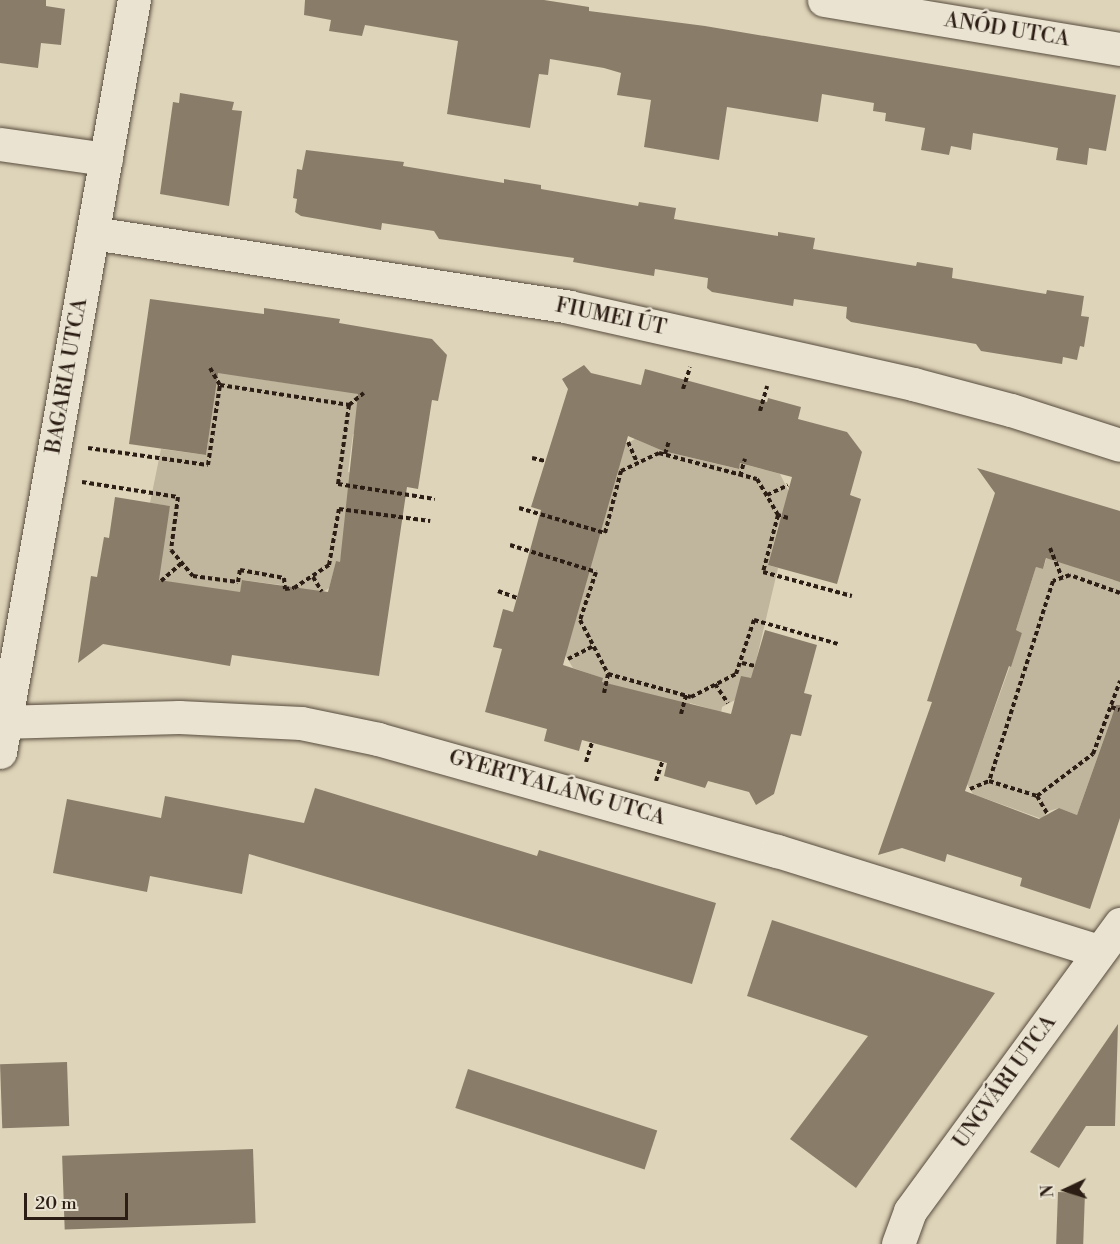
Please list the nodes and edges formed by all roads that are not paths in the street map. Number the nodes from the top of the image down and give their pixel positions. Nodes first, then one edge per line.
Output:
1 (134, 0) edge
2 (824, 0) edge
3 (1120, 49) edge
4 (0, 144) edge
5 (105, 159) junction
6 (93, 233) junction
7 (1120, 445) edge
8 (2, 732) edge
9 (1120, 924) edge
10 (1099, 951) junction
11 (898, 1244) edge

1 - 5 street, BAGARIA UTCA
2 - 3 street, ANÓD UTCA
4 - 5 street
5 - 6 street, BAGARIA UTCA
6 - 7 street, FIUMEI ÚT
6 - 8 street, BAGARIA UTCA
8 - 10 street, GYERTYALÁNG UTCA
9 - 10 street, UNGVÁRI UTCA
10 - 11 street, UNGVÁRI UTCA

